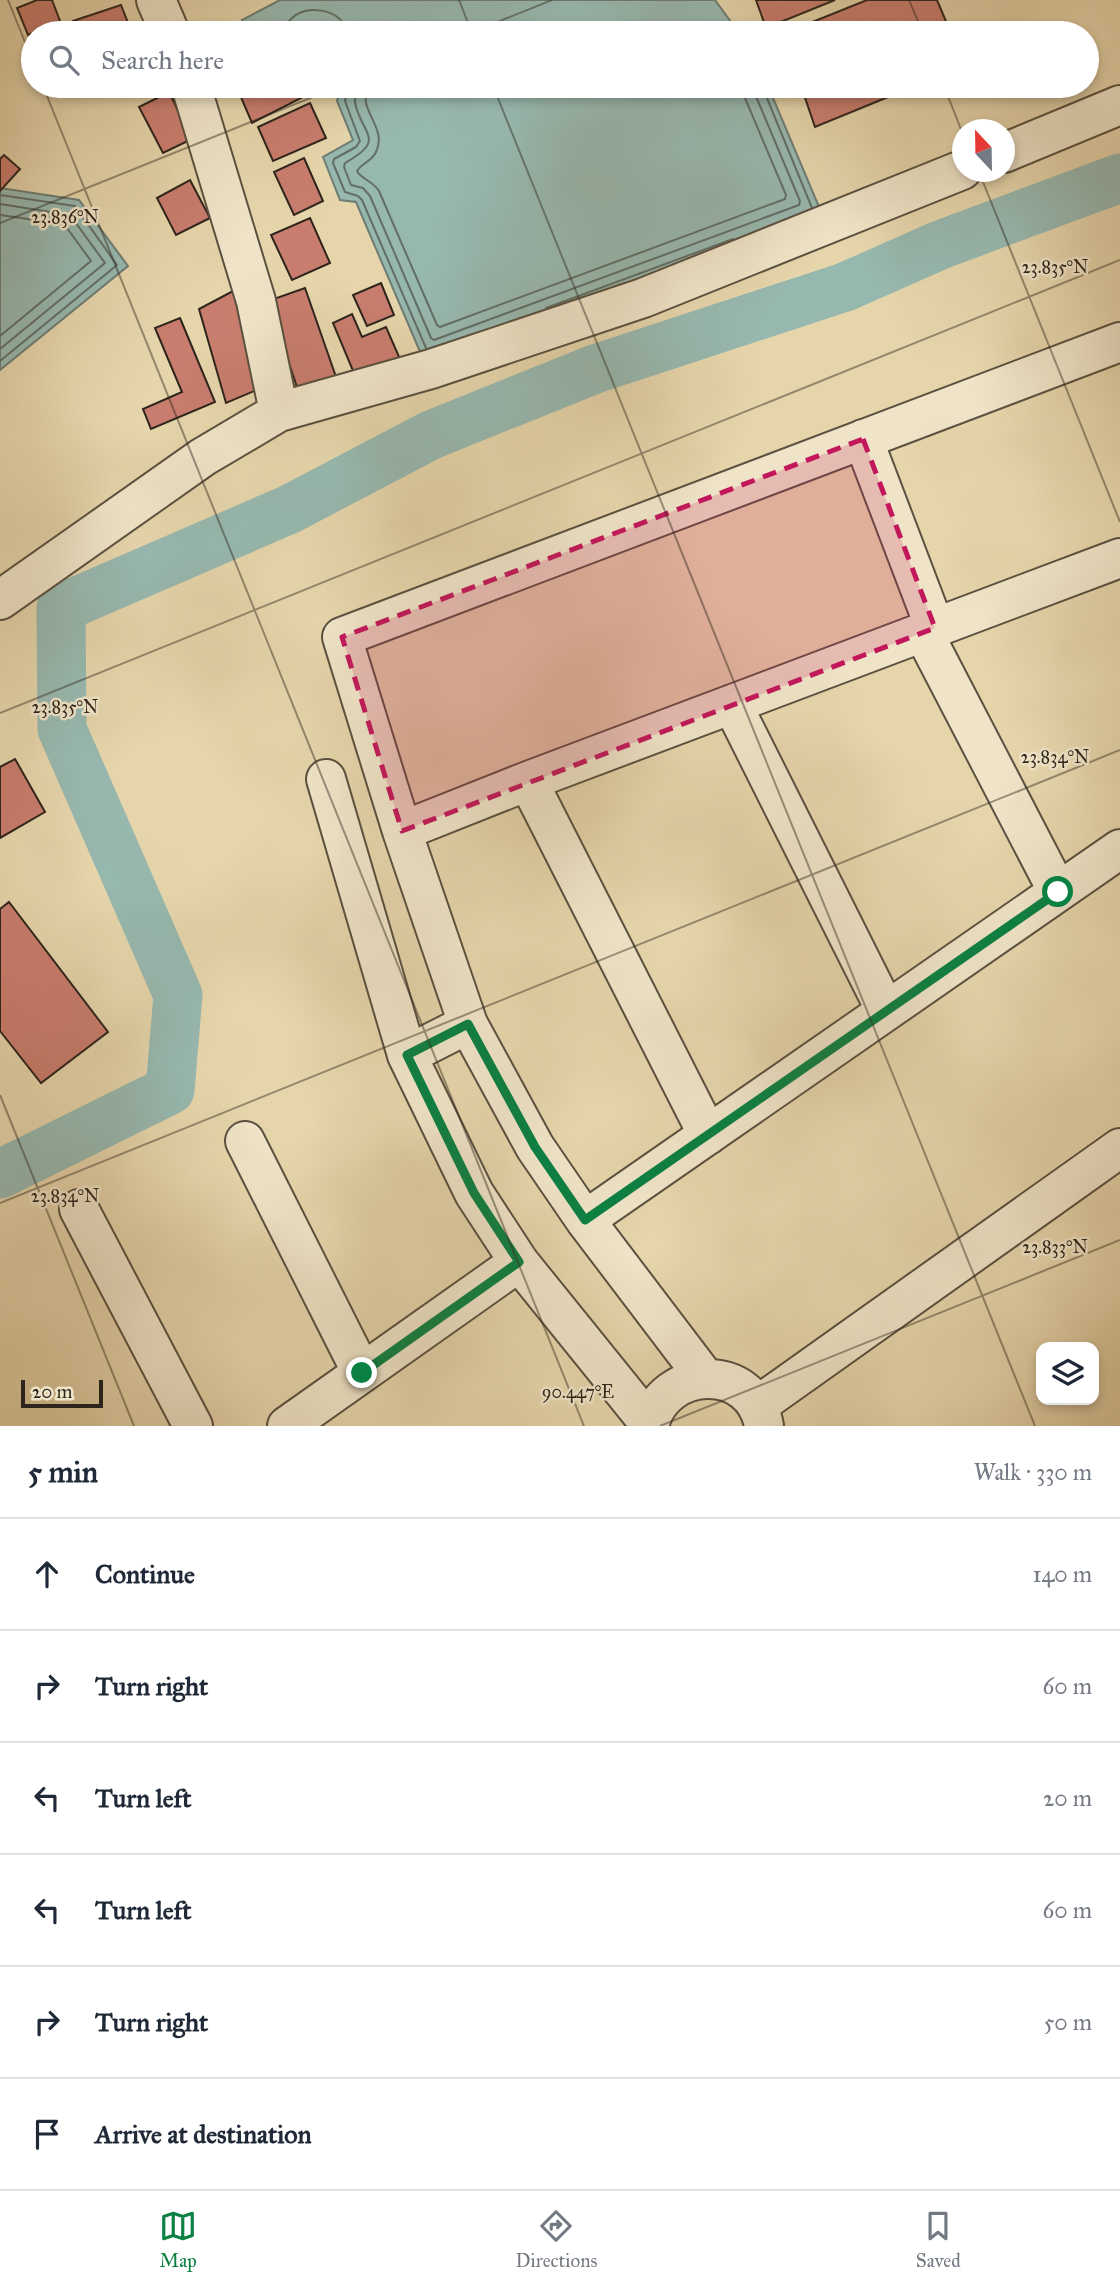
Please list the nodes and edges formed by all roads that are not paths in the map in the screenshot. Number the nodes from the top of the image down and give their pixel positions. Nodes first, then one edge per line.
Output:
1 (156, 0) edge
2 (165, 21) edge
3 (195, 98) edge
4 (1120, 105) edge
5 (1015, 148) edge
6 (952, 174) edge
7 (1120, 342) edge
8 (279, 412) junction
9 (863, 439) junction
10 (1118, 563) edge
11 (0, 600) edge
12 (929, 630) junction
13 (732, 704) junction
14 (326, 779) dead end
15 (528, 781) junction
16 (402, 831) junction
17 (1120, 849) edge
18 (1058, 892) junction
19 (886, 1011) junction
20 (468, 1024) junction
21 (407, 1055) junction
22 (708, 1135) junction
23 (245, 1141) dead end
24 (1120, 1148) edge
25 (79, 1209) dead end
26 (585, 1220) junction
27 (519, 1262) junction
28 (362, 1373) junction
29 (705, 1378) junction
30 (761, 1416) edge
31 (649, 1425) edge
32 (193, 1426) edge
33 (287, 1426) edge

1 - 2 street
3 - 8 street
4 - 5 street
6 - 8 street
7 - 9 street
8 - 11 street
9 - 12 street
9 - 16 street
10 - 12 street
12 - 13 street
12 - 18 street
13 - 15 street
13 - 19 street
14 - 21 street
15 - 16 street
15 - 22 street
16 - 20 street
17 - 18 street
18 - 19 street
19 - 22 street
20 - 21 street
20 - 26 street
21 - 27 street
22 - 26 street
23 - 28 street
24 - 30 street
25 - 32 street
26 - 29 street
27 - 28 street
27 - 31 street
28 - 33 street
29 - 30 street
29 - 31 street

